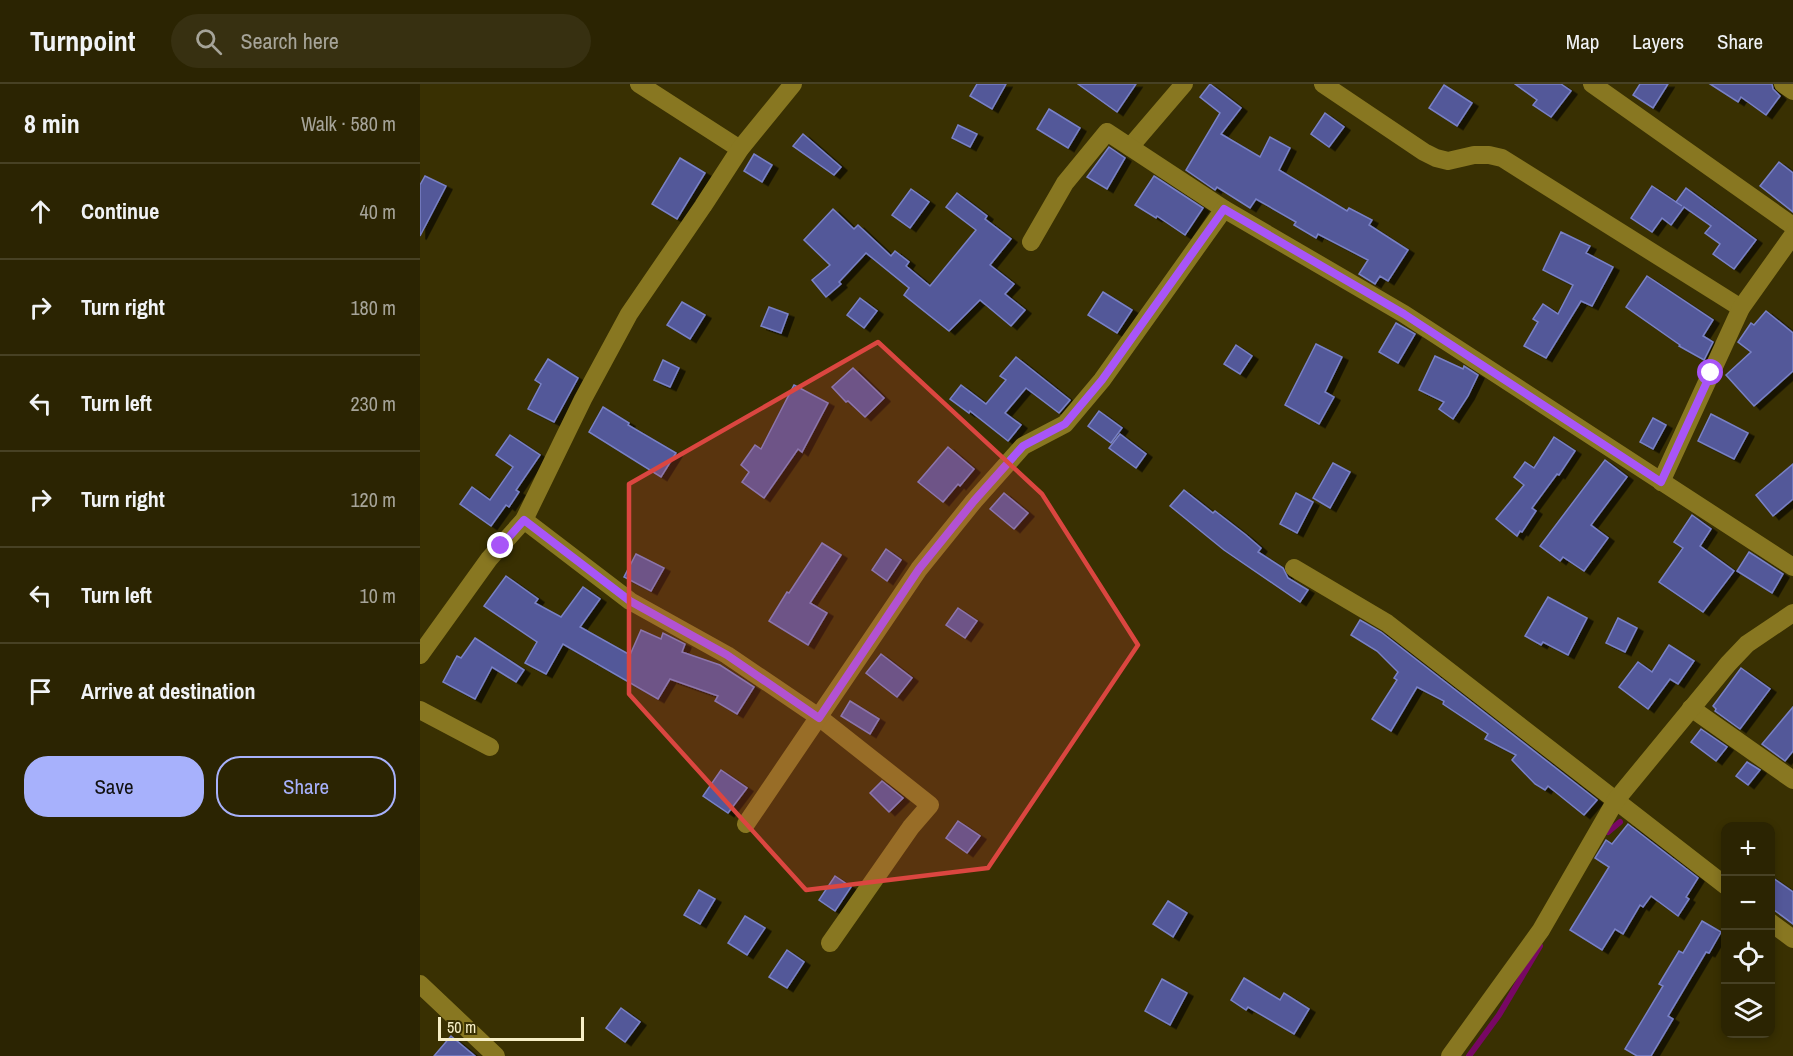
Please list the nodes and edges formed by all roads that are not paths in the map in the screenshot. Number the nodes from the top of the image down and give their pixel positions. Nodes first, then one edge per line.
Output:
1 (639, 84) edge
2 (793, 84) edge
3 (1184, 84) edge
4 (1323, 84) edge
5 (1592, 84) edge
6 (1783, 84) edge
7 (1793, 92) edge
8 (1130, 147) junction
9 (740, 149) junction
10 (1224, 209) junction
11 (1793, 226) edge
12 (1793, 235) edge
13 (1031, 242) dead end
14 (1741, 308) junction
15 (1661, 482) junction
16 (524, 520) junction
17 (1793, 567) edge
18 (1294, 568) dead end
19 (1793, 613) edge
20 (420, 655) edge
21 (1691, 708) junction
22 (420, 710) edge
23 (819, 718) junction
24 (490, 747) dead end
25 (1793, 780) edge
26 (1616, 800) junction
27 (746, 824) dead end
28 (1721, 883) edge
29 (1775, 925) edge
30 (1791, 934) edge
31 (830, 943) dead end
32 (420, 984) edge
33 (496, 1056) edge
34 (1450, 1056) edge

1 - 9 street
2 - 9 street
3 - 8 street
4 - 14 street
5 - 11 street
6 - 7 street
8 - 10 street
8 - 13 street
9 - 16 street
10 - 15 street
10 - 23 street
12 - 14 street
14 - 15 street
15 - 17 street
16 - 20 street
16 - 23 street
18 - 26 street
19 - 21 street
21 - 25 street
21 - 26 street
22 - 24 street
23 - 27 street
23 - 31 street
26 - 28 street
26 - 34 street
29 - 30 street
32 - 33 street

